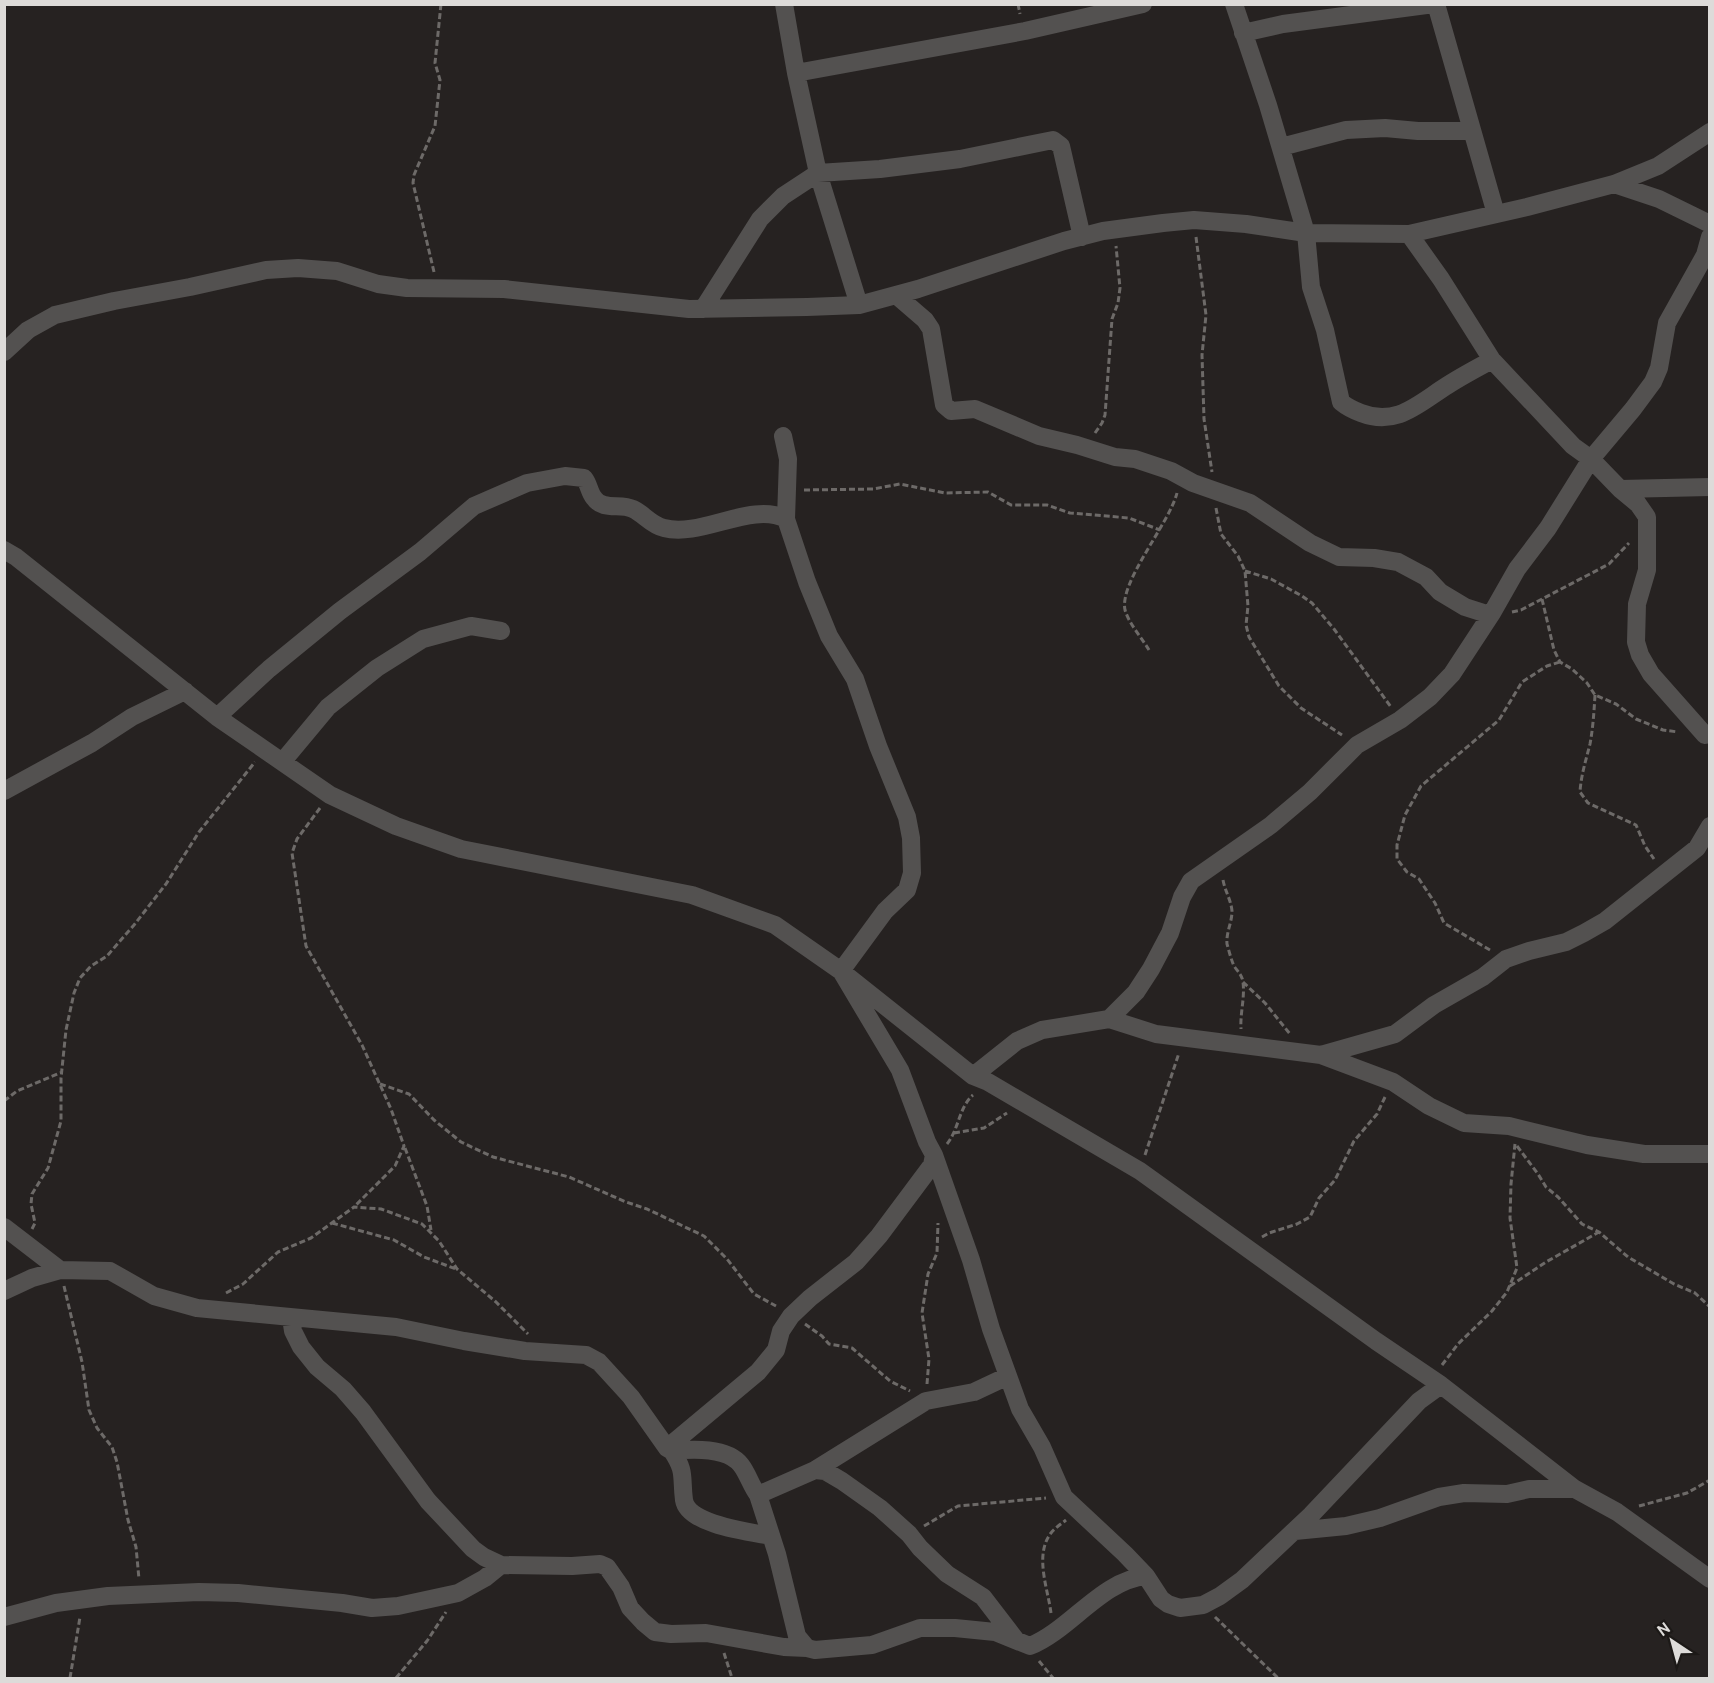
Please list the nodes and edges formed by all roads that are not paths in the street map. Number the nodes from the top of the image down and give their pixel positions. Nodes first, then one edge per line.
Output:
1 (784, 4) edge
2 (1143, 4) edge
3 (1234, 4) edge
4 (1435, 4) edge
5 (1243, 33) junction
6 (796, 73) junction
7 (1472, 131) junction
8 (1710, 132) edge
9 (1281, 147) junction
10 (818, 172) junction
11 (1614, 184) junction
12 (1496, 214) junction
13 (1710, 224) edge
14 (1306, 233) junction
15 (1408, 234) junction
16 (1082, 237) junction
17 (1710, 237) edge
18 (896, 295) junction
19 (859, 305) junction
20 (703, 309) junction
21 (4, 352) edge
22 (1492, 360) junction
23 (783, 436) dead end
24 (1592, 459) junction
25 (1710, 487) edge
26 (1620, 489) junction
27 (786, 519) junction
28 (4, 550) edge
29 (1491, 614) junction
30 (501, 631) dead end
31 (185, 691) junction
32 (217, 717) junction
33 (1705, 735) road end
34 (283, 761) junction
35 (4, 791) edge
36 (1710, 826) edge
37 (841, 970) junction
38 (1108, 1019) junction
39 (1312, 1054) junction
40 (981, 1079) junction
41 (1710, 1154) edge
42 (934, 1155) junction
43 (4, 1227) edge
44 (60, 1270) junction
45 (4, 1290) edge
46 (291, 1318) junction
47 (1008, 1376) junction
48 (1437, 1382) junction
49 (670, 1449) junction
50 (815, 1470) junction
51 (1575, 1489) junction
52 (758, 1495) junction
53 (1294, 1531) junction
54 (771, 1536) junction
55 (501, 1564) junction
56 (1146, 1576) junction
57 (1710, 1579) edge
58 (4, 1617) edge
59 (1016, 1640) junction
60 (807, 1648) junction

1 - 6 street
2 - 6 street
3 - 5 street
4 - 5 street
4 - 7 street
5 - 9 street
6 - 10 street
7 - 9 street
7 - 12 street
8 - 11 street
9 - 14 street
10 - 16 street
10 - 19 street
10 - 20 street
11 - 12 street
11 - 13 street
12 - 15 street
14 - 15 street
14 - 16 street
14 - 22 street
15 - 22 street
16 - 18 street
17 - 24 street
18 - 19 street
18 - 29 street
19 - 20 street
20 - 21 street
22 - 24 street
23 - 27 street
24 - 26 street
24 - 29 street
25 - 26 street
26 - 33 street
27 - 32 street
27 - 37 street
28 - 31 street
29 - 38 street
30 - 34 street
31 - 32 street
31 - 35 street
32 - 34 street
34 - 37 street
36 - 39 street
37 - 40 street
37 - 42 street
38 - 39 street
38 - 40 street
39 - 41 street
40 - 48 street
42 - 47 street
42 - 49 street
43 - 44 street
44 - 45 street
44 - 46 street
46 - 49 street
46 - 55 street
47 - 50 street
47 - 56 street
48 - 51 street
48 - 53 street
49 - 52 street
49 - 54 street
50 - 52 street
50 - 59 street
51 - 53 street
51 - 57 street
52 - 54 street
53 - 56 street
54 - 60 street
55 - 58 street
55 - 60 street
56 - 59 street
59 - 60 street

